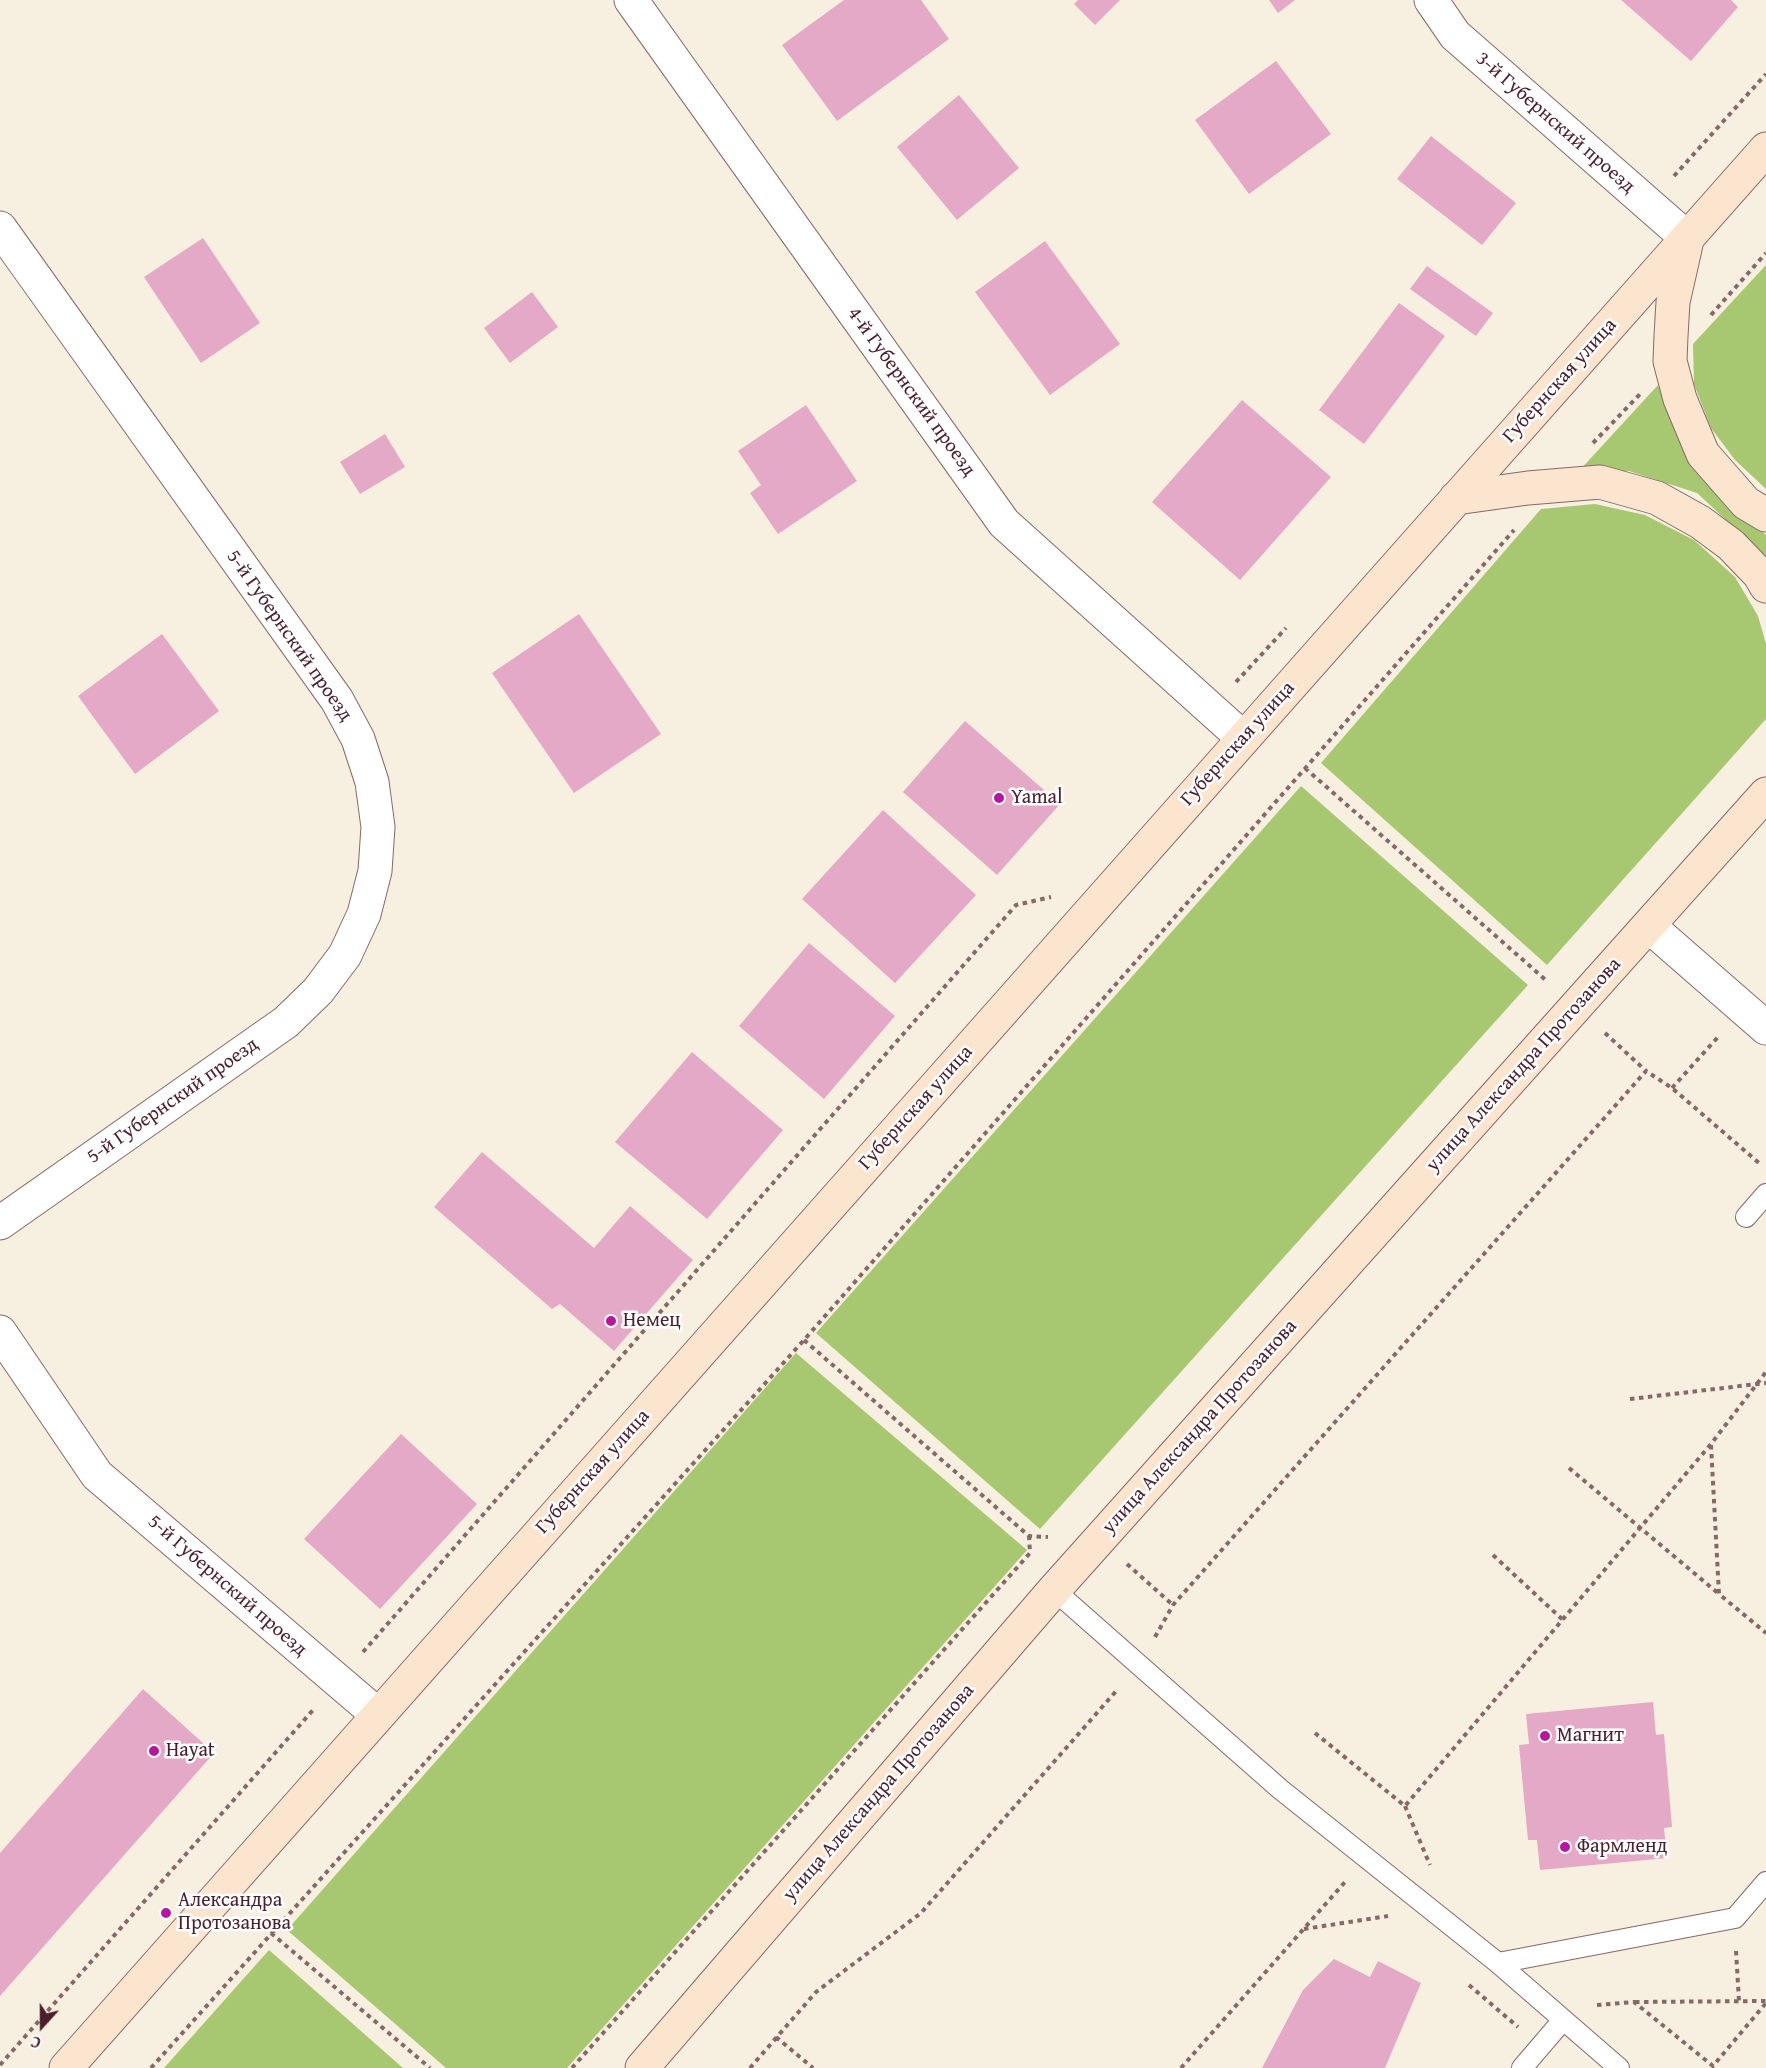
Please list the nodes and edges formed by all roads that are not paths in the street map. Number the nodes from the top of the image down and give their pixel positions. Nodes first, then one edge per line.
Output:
1 (631, 0) edge
2 (1431, 0) edge
3 (1766, 149) edge
4 (0, 228) edge
5 (1687, 238) junction
6 (1456, 498) junction
7 (1766, 515) edge
8 (1766, 586) edge
9 (1243, 738) junction
10 (1766, 794) edge
11 (1648, 926) junction
12 (1766, 1028) edge
13 (1766, 1194) edge
14 (1746, 1217) dead end
15 (0, 1223) edge
16 (0, 1332) edge
17 (1054, 1590) junction
18 (378, 1715) junction
19 (1766, 1882) edge
20 (1498, 1963) junction
21 (1563, 2020) junction
22 (66, 2068) edge
23 (642, 2068) edge
24 (1522, 2068) edge
25 (1619, 2068) edge

1 - 9 street, 4-й Губернский проезд
2 - 5 street, 3-й Губернский проезд
3 - 5 street, Губернская улица
4 - 15 street, 5-й Губернский проезд
5 - 6 street, Губернская улица
5 - 7 street
6 - 8 street
6 - 9 street, Губернская улица
9 - 18 street, Губернская улица
10 - 11 street, улица Александра Протозанова
11 - 12 street
11 - 17 street, улица Александра Протозанова
13 - 14 lane
16 - 18 street, 5-й Губернский проезд
17 - 20 lane
17 - 23 street, улица Александра Протозанова
18 - 22 street, Губернская улица
19 - 20 lane
20 - 21 lane
21 - 24 lane
21 - 25 lane

